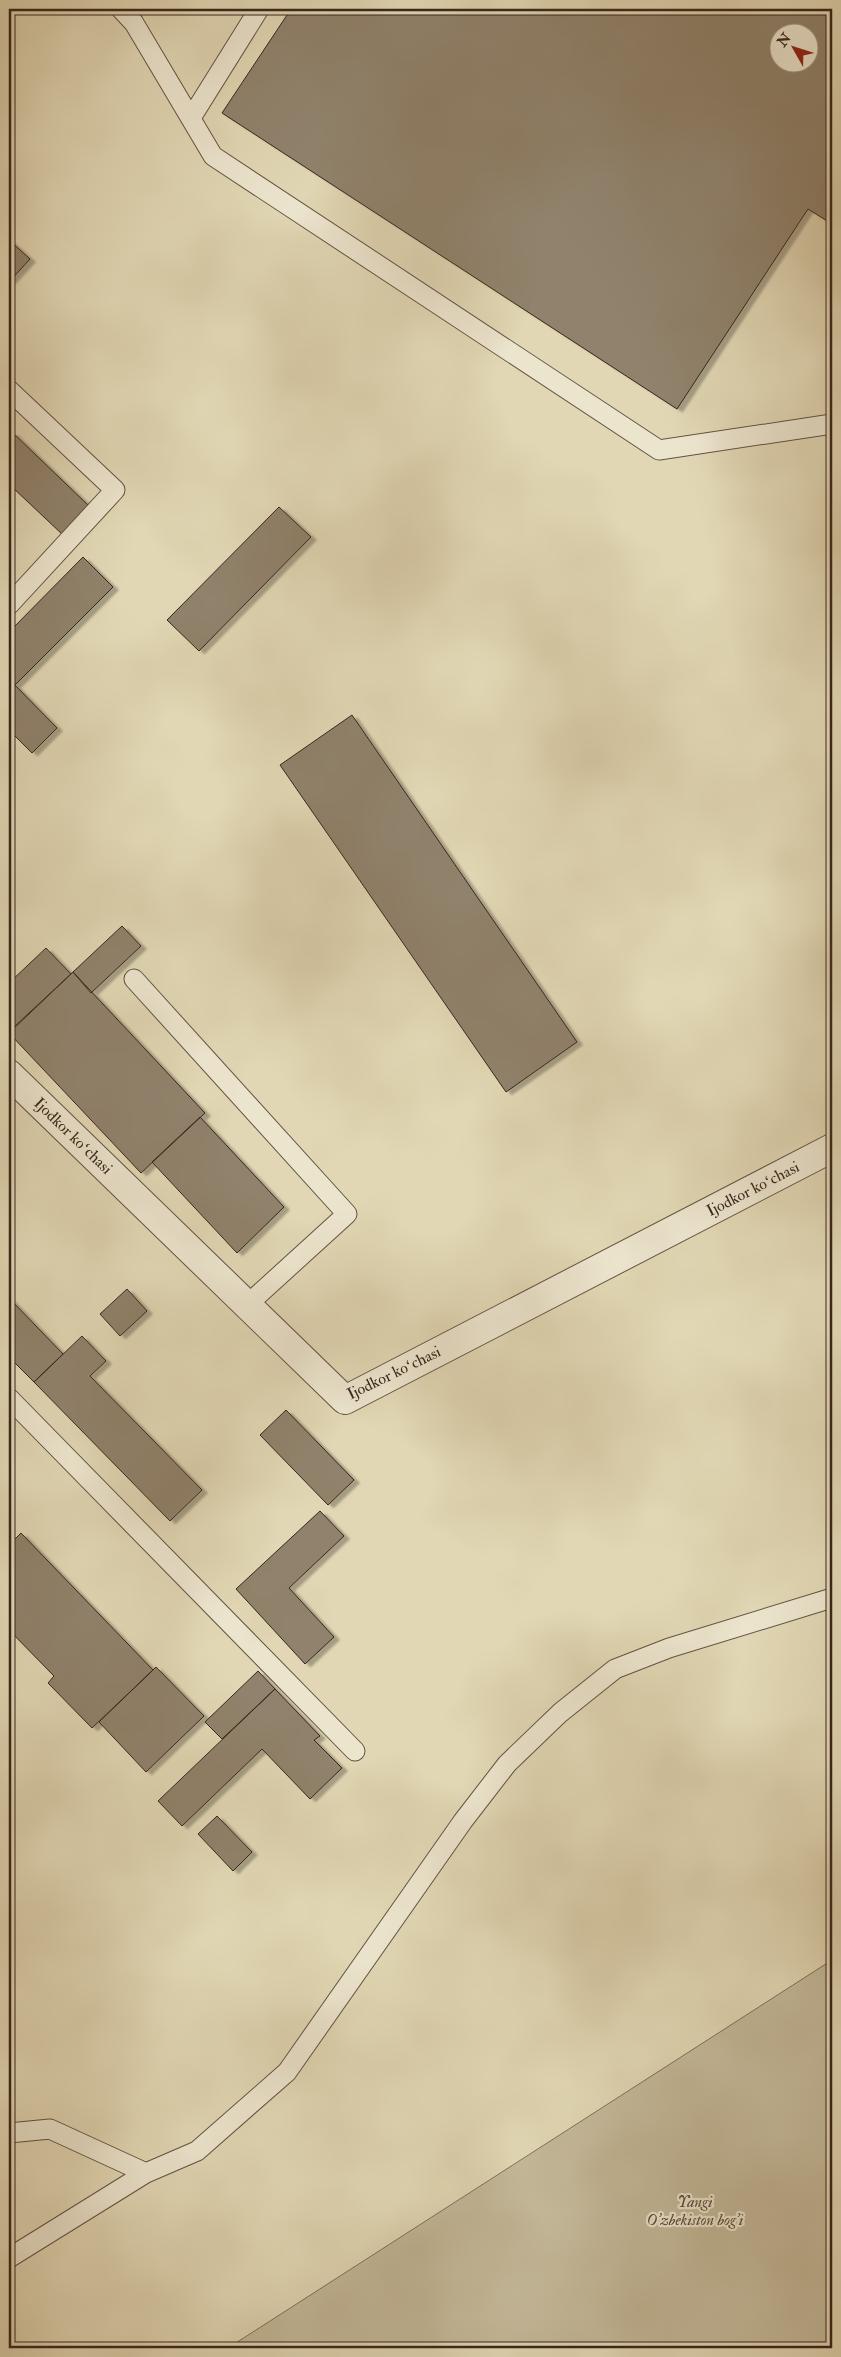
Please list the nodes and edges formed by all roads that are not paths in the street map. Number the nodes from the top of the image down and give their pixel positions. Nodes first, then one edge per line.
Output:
1 (121, 9) edge
2 (259, 9) edge
3 (190, 118) junction
4 (9, 390) edge
5 (832, 424) edge
6 (9, 605) edge
7 (134, 979) dead end
8 (9, 1074) edge
9 (832, 1148) edge
10 (247, 1305) junction
11 (9, 1398) edge
12 (832, 1598) edge
13 (355, 1751) dead end
14 (9, 2133) edge
15 (146, 2173) junction
16 (9, 2258) edge

1 - 3 lane
2 - 3 lane
3 - 5 lane
4 - 6 lane
7 - 10 lane
8 - 10 street, Ijodkor koʻchasi
9 - 10 street, Ijodkor koʻchasi
11 - 13 lane
12 - 15 lane
14 - 15 lane
15 - 16 lane

